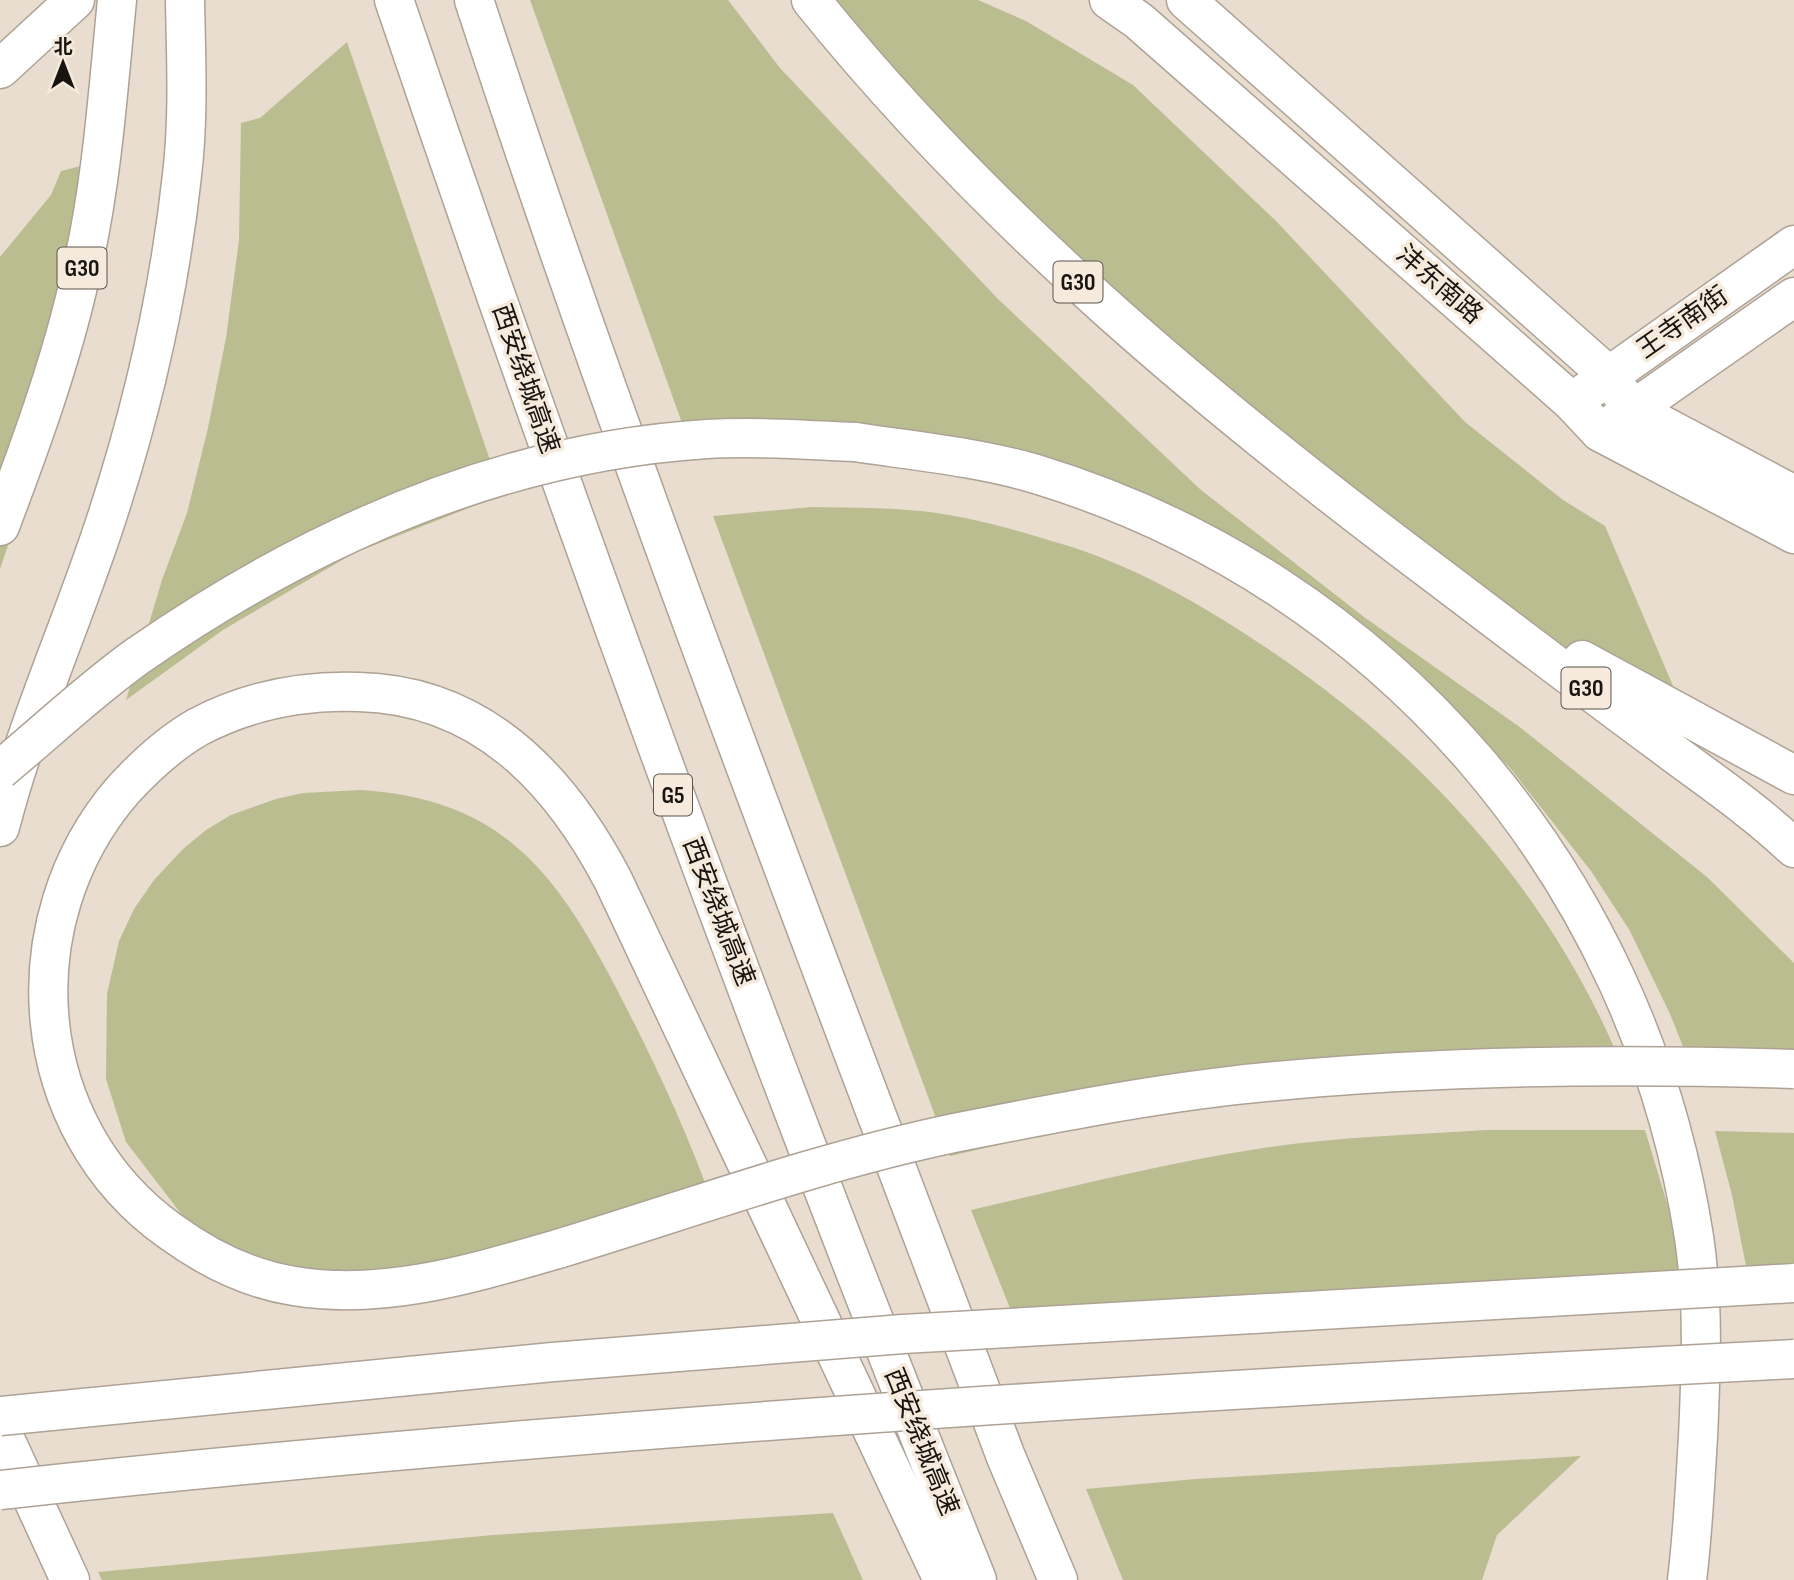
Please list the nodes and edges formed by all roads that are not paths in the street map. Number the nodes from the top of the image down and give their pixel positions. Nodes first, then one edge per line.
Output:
1 (75, 0) edge
2 (117, 0) edge
3 (185, 0) edge
4 (394, 0) edge
5 (474, 0) edge
6 (811, 0) edge
7 (1186, 0) edge
8 (1124, 10) edge
9 (0, 69) edge
10 (1794, 245) edge
11 (1794, 297) edge
12 (1608, 375) junction
13 (1572, 402) junction
14 (1632, 410) junction
15 (1600, 432) junction
16 (1794, 495) edge
17 (0, 526) edge
18 (1376, 530) junction
19 (1794, 534) edge
20 (0, 770) edge
21 (1794, 775) edge
22 (0, 827) edge
23 (1794, 848) edge
24 (1794, 1069) edge
25 (1794, 1283) edge
26 (1794, 1359) edge
27 (0, 1416) edge
28 (0, 1428) edge
29 (0, 1490) edge
30 (70, 1580) edge
31 (943, 1580) edge
32 (977, 1580) edge
33 (1058, 1580) edge
34 (1687, 1580) edge

1 - 9 main road
2 - 17 main road, G30
3 - 22 main road
4 - 32 main road, 西安绕城高速 / G5
5 - 33 main road
6 - 18 main road, G30
7 - 12 main road, 沣东南路
8 - 13 main road, 沣东南路
10 - 12 main road, 王寺南街
11 - 14 main road, 王寺南街
12 - 13 main road, 王寺南街
12 - 14 main road, 沣东南路
13 - 15 main road, 沣东南路
14 - 15 main road, 王寺南街
14 - 16 main road, 沣东南路
15 - 19 main road, 沣东南路
18 - 21 main road
18 - 23 main road, G30
20 - 34 main road, bridge
24 - 31 main road, bridge
25 - 27 main road, bridge
26 - 29 main road, bridge
28 - 30 main road

